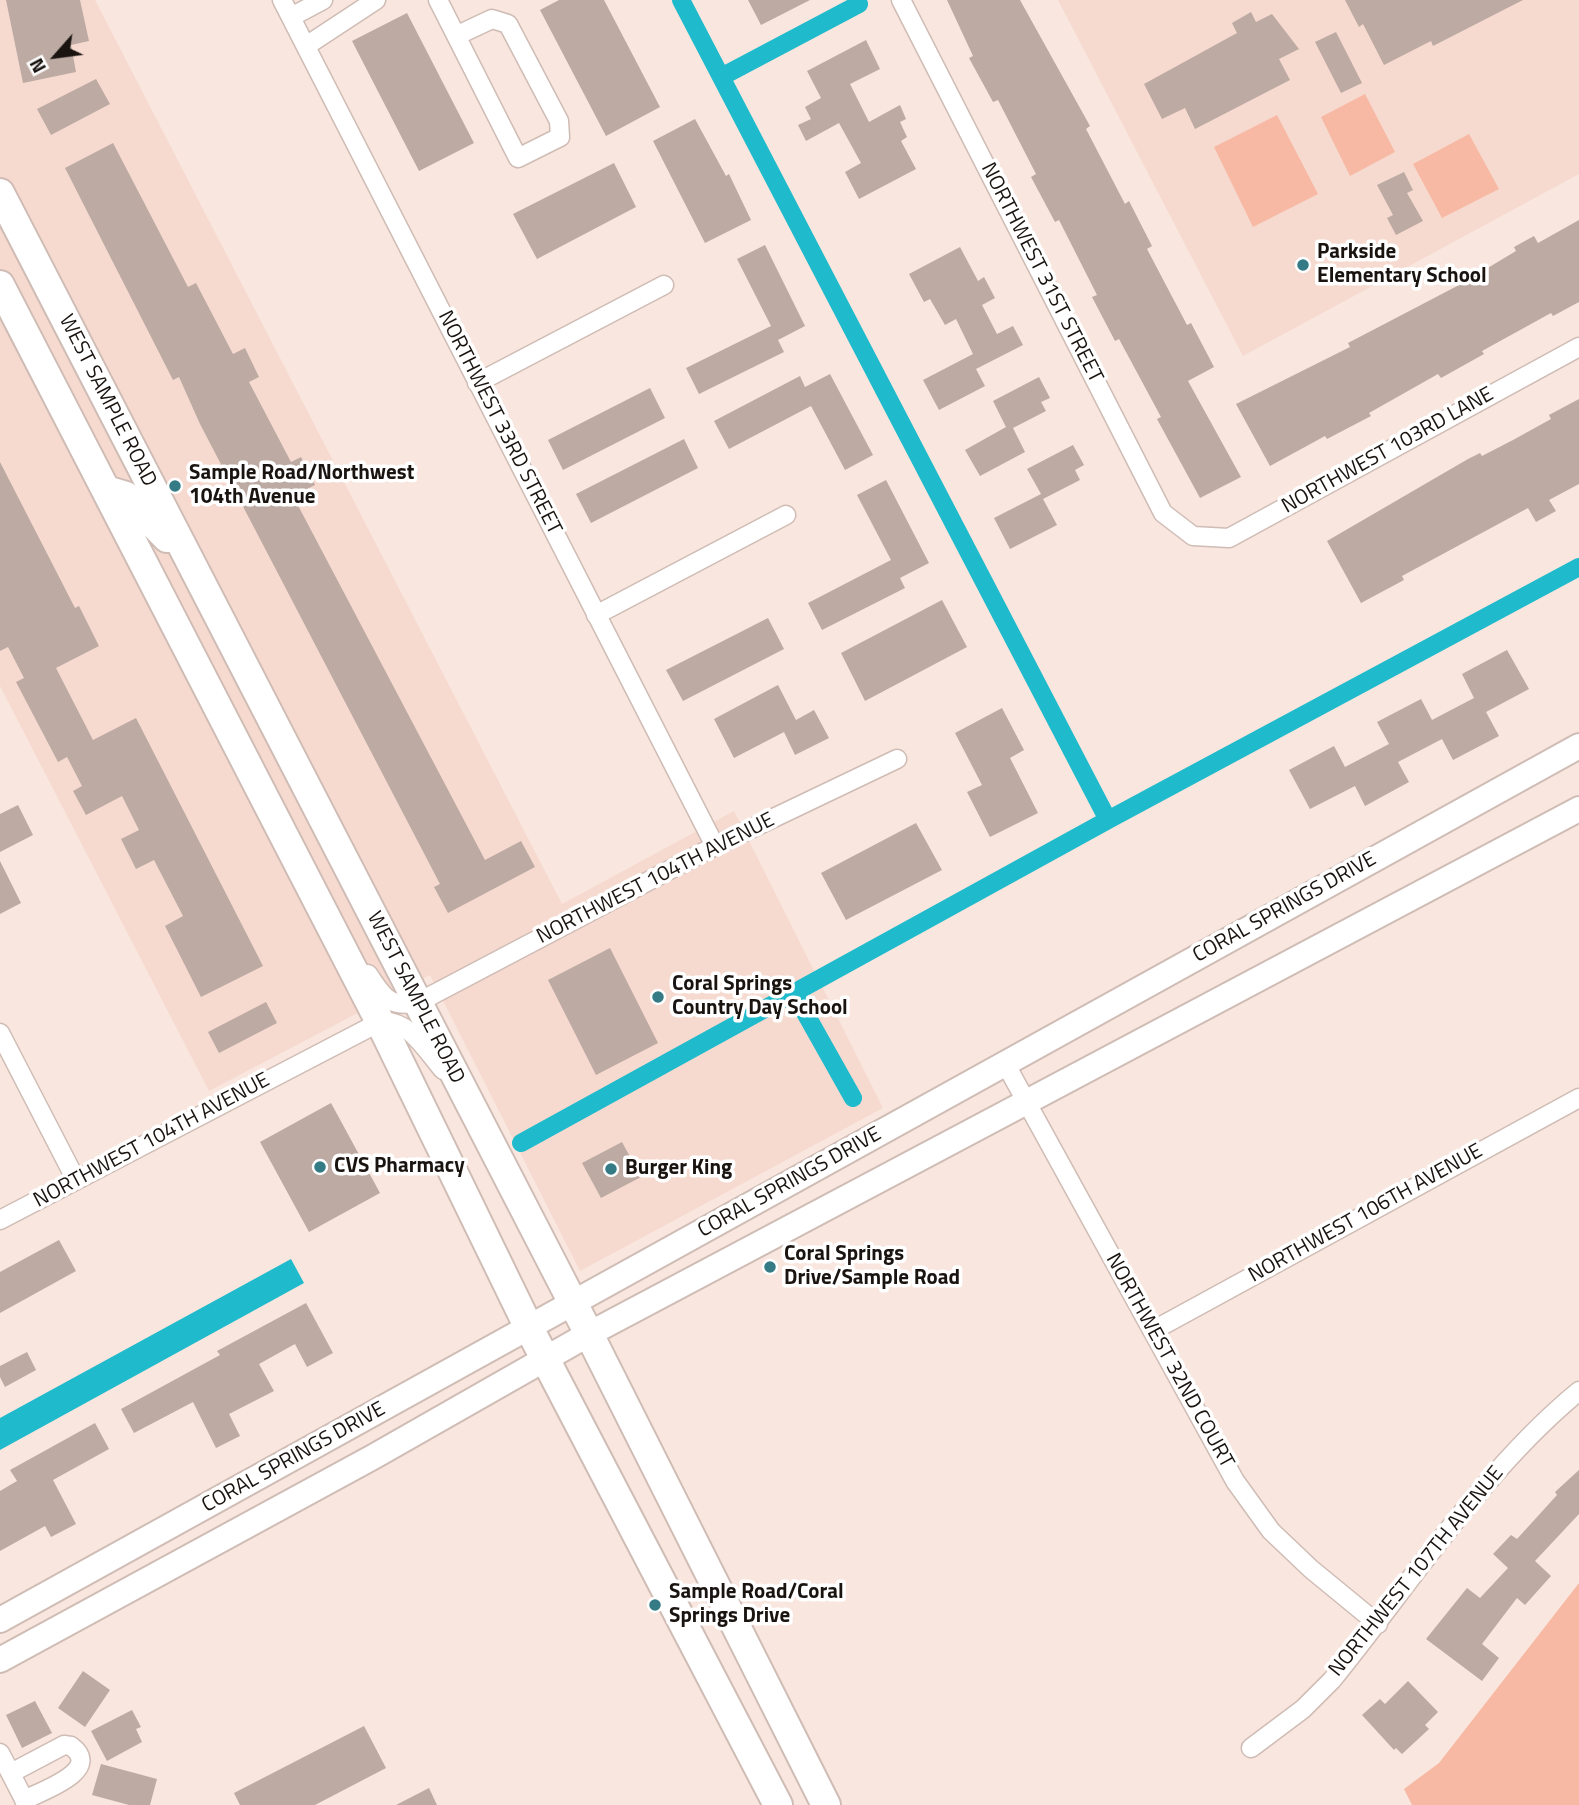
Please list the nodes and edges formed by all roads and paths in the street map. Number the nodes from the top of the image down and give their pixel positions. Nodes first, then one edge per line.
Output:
1 (282, 0) edge
2 (323, 0) edge
3 (376, 0) edge
4 (438, 0) edge
5 (901, 0) edge
6 (291, 17) junction
7 (458, 35) junction
8 (306, 46) junction
9 (0, 193) edge
10 (0, 285) edge
11 (664, 285) dead end
12 (1579, 346) edge
13 (477, 383) junction
14 (52, 385) junction
15 (144, 473) junction
16 (106, 490) junction
17 (786, 515) dead end
18 (1193, 536) joint
19 (192, 566) junction
20 (596, 615) junction
21 (1579, 746) edge
22 (897, 759) dead end
23 (1579, 809) edge
24 (715, 846) junction
25 (321, 908) junction
26 (417, 1003) junction
27 (380, 1022) junction
28 (0, 1033) edge
29 (1005, 1063) junction
30 (464, 1093) junction
31 (1579, 1098) edge
32 (1027, 1104) junction
33 (76, 1180) junction
34 (0, 1220) edge
35 (573, 1305) junction
36 (529, 1328) junction
37 (1154, 1330) junction
38 (589, 1334) junction
39 (546, 1359) junction
40 (1579, 1391) edge
41 (0, 1620) edge
42 (1378, 1624) junction
43 (0, 1660) edge
44 (1251, 1748) dead end
45 (0, 1753) edge
46 (11, 1773) junction
47 (25, 1803) edge
48 (778, 1805) edge
49 (826, 1805) edge

1 - 6 street, NORTHWEST 33RD STREET
2 - 6 street
3 - 8 street
4 - 7 street
5 - 18 street, NORTHWEST 31ST STREET
6 - 8 street, NORTHWEST 33RD STREET
7 - 7 street
8 - 13 street, NORTHWEST 33RD STREET
9 - 15 main road, WEST SAMPLE ROAD
10 - 14 main road, WEST SAMPLE ROAD
11 - 13 street
12 - 18 street, NORTHWEST 103RD LANE
13 - 20 street, NORTHWEST 33RD STREET
14 - 15 main road
14 - 16 main road, WEST SAMPLE ROAD
15 - 19 main road, WEST SAMPLE ROAD
16 - 19 main road
16 - 25 main road, WEST SAMPLE ROAD
17 - 20 street
19 - 26 main road, WEST SAMPLE ROAD
20 - 24 street, NORTHWEST 33RD STREET
21 - 29 main road, CORAL SPRINGS DRIVE
22 - 24 street, NORTHWEST 104TH AVENUE
23 - 32 main road, CORAL SPRINGS DRIVE
24 - 26 street, NORTHWEST 104TH AVENUE
25 - 26 street
25 - 27 main road, WEST SAMPLE ROAD
26 - 30 main road, WEST SAMPLE ROAD
27 - 30 street
27 - 33 street, NORTHWEST 104TH AVENUE
27 - 36 main road, WEST SAMPLE ROAD
28 - 33 street
29 - 32 street, NORTHWEST 32ND COURT
29 - 35 main road, CORAL SPRINGS DRIVE
30 - 35 main road, WEST SAMPLE ROAD
31 - 37 street, NORTHWEST 106TH AVENUE
32 - 37 street, NORTHWEST 32ND COURT
32 - 38 main road, CORAL SPRINGS DRIVE
33 - 34 street, NORTHWEST 104TH AVENUE
35 - 36 main road, CORAL SPRINGS DRIVE
35 - 38 main road, WEST SAMPLE ROAD
36 - 39 main road, WEST SAMPLE ROAD
36 - 41 main road, CORAL SPRINGS DRIVE
37 - 42 street, NORTHWEST 32ND COURT
38 - 39 main road, CORAL SPRINGS DRIVE
38 - 49 main road, WEST SAMPLE ROAD
39 - 43 main road, CORAL SPRINGS DRIVE
39 - 48 main road, WEST SAMPLE ROAD
40 - 42 street, NORTHWEST 107TH AVENUE
42 - 44 street, NORTHWEST 107TH AVENUE
45 - 46 street
46 - 47 street
46 - 47 street

